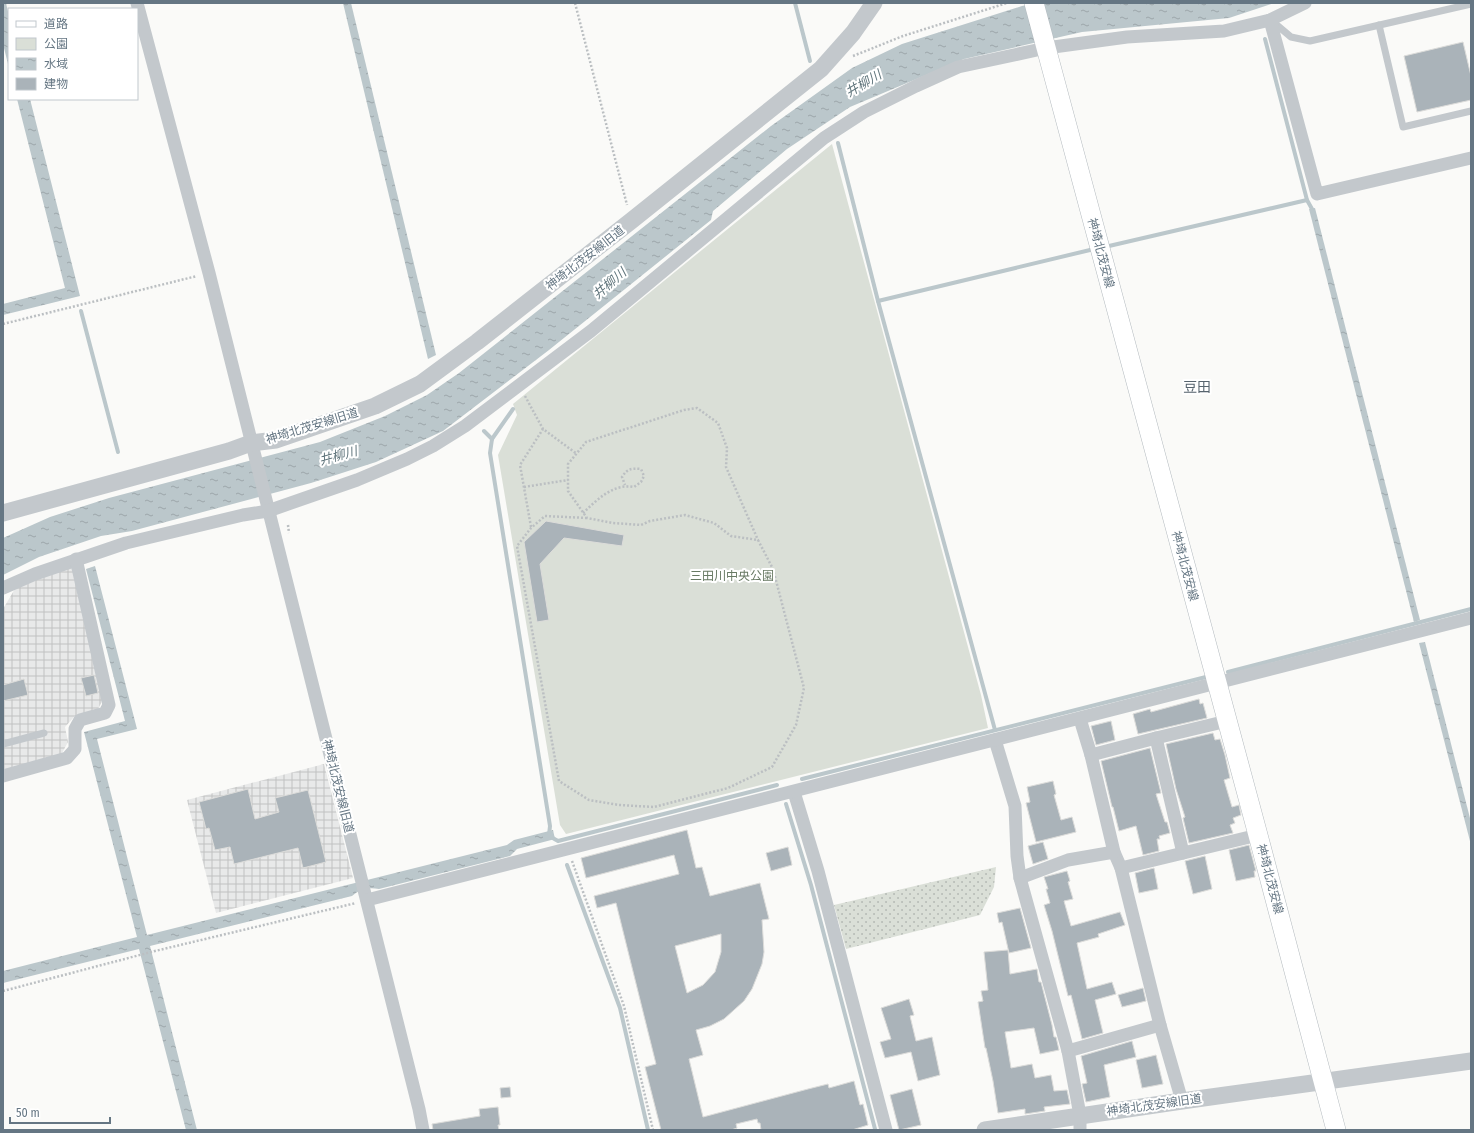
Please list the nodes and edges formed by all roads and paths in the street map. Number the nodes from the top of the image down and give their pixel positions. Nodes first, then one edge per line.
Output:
1 (137, 3) edge
2 (575, 3) edge
3 (874, 3) edge
4 (1007, 3) edge
5 (1034, 3) edge
6 (1305, 3) edge
7 (1471, 4) edge
8 (1270, 20) junction
9 (1379, 25) junction
10 (1046, 48) junction
11 (848, 58) dead end
12 (1471, 111) edge
13 (1471, 158) edge
14 (631, 221) junction
15 (209, 273) junction
16 (3, 324) edge
17 (520, 384) junction
18 (543, 429) junction
19 (252, 449) junction
20 (577, 454) junction
21 (568, 480) junction
22 (626, 485) junction
23 (524, 487) junction
24 (267, 506) junction
25 (3, 513) edge
26 (583, 513) junction
27 (587, 518) junction
28 (531, 528) junction
29 (758, 540) junction
30 (76, 559) junction
31 (3, 588) edge
32 (1471, 618) edge
33 (1217, 684) junction
34 (1080, 719) junction
35 (1227, 720) junction
36 (44, 733) dead end
37 (1156, 738) junction
38 (995, 740) junction
39 (3, 744) edge
40 (1091, 755) junction
41 (3, 776) edge
42 (794, 792) junction
43 (1258, 835) junction
44 (568, 849) junction
45 (1114, 852) junction
46 (1183, 853) junction
47 (1121, 868) junction
48 (1020, 878) junction
49 (365, 890) junction
50 (3, 991) edge
51 (1160, 1025) junction
52 (1068, 1051) junction
53 (1471, 1061) edge
54 (1323, 1082) junction
55 (1182, 1101) junction
56 (1080, 1122) edge
57 (423, 1130) edge
58 (653, 1130) edge
59 (886, 1130) edge
60 (985, 1130) edge
61 (1336, 1130) edge

1 - 15 street
2 - 14 path
3 - 14 street, 神埼北茂安線旧道
4 - 11 path
5 - 10 main road, 神埼北茂安線
6 - 8 street
7 - 9 lane
8 - 9 lane
8 - 10 street
8 - 13 street
9 - 12 lane
10 - 17 street
10 - 33 main road, 神埼北茂安線
14 - 19 street, 神埼北茂安線旧道
15 - 16 path
15 - 19 street
17 - 18 path
17 - 24 street
18 - 20 path
18 - 23 path
19 - 24 street, 神埼北茂安線旧道
19 - 25 street, 神埼北茂安線旧道
20 - 21 path
20 - 29 path
21 - 23 path
21 - 26 path
22 - 22 path
22 - 26 path
23 - 28 path
24 - 30 street
24 - 49 street, 神埼北茂安線旧道
26 - 27 path
27 - 28 path
27 - 29 path
28 - 29 path
30 - 31 street
30 - 41 street
32 - 33 street
33 - 34 street
33 - 35 main road, 神埼北茂安線
34 - 38 street
34 - 40 street
35 - 37 street
35 - 43 main road, 神埼北茂安線
36 - 39 lane
37 - 40 street
37 - 46 street
38 - 42 street
38 - 48 street
40 - 45 street
42 - 44 street
42 - 59 street
43 - 46 street
43 - 54 main road, 神埼北茂安線
44 - 49 street
44 - 58 path
45 - 47 street
45 - 48 street
46 - 47 street
47 - 51 street
48 - 52 street
49 - 50 path
49 - 57 street, 神埼北茂安線旧道
51 - 52 street
51 - 55 street
52 - 56 street
53 - 54 street, 神埼北茂安線旧道
54 - 55 street, 神埼北茂安線旧道
54 - 61 main road, 神埼北茂安線
55 - 56 street, 神埼北茂安線旧道
56 - 60 street, 神埼北茂安線旧道

